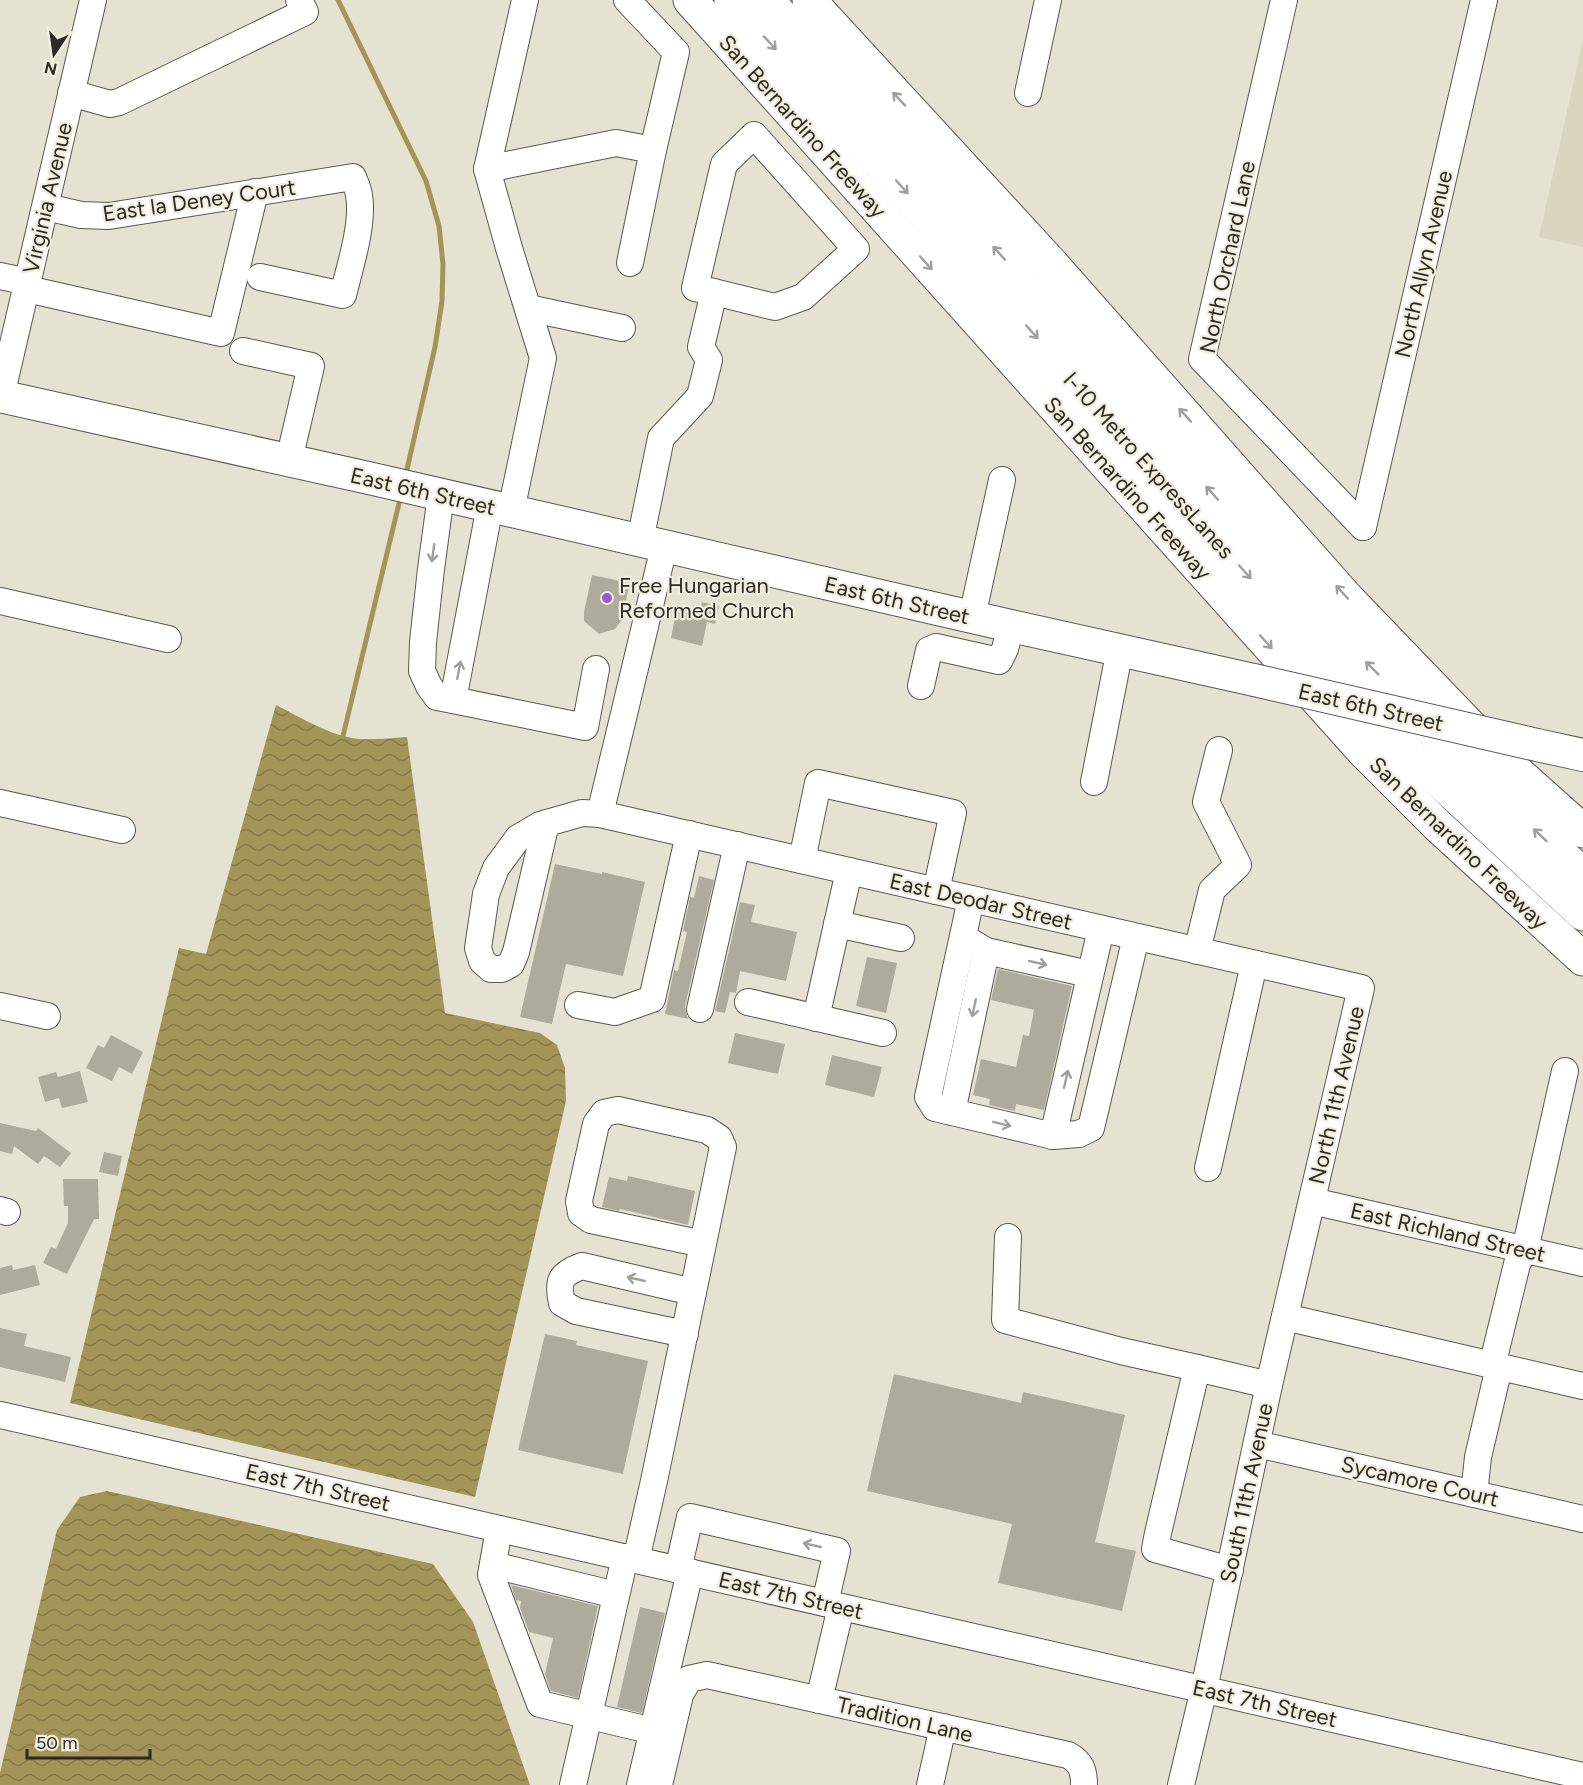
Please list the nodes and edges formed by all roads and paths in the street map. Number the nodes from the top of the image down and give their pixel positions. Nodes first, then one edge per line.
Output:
1 (93, 0) edge
2 (299, 0) edge
3 (525, 0) edge
4 (627, 0) edge
5 (690, 0) edge
6 (731, 0) edge
7 (767, 0) edge
8 (809, 0) edge
9 (1048, 0) edge
10 (1284, 0) edge
11 (1484, 0) edge
12 (832, 70) junction
13 (71, 93) junction
14 (1028, 93) dead end
15 (653, 150) junction
16 (487, 169) junction
17 (255, 192) junction
18 (46, 207) junction
19 (630, 263) dead end
20 (1051, 263) junction
21 (0, 276) edge
22 (260, 277) dead end
23 (27, 285) junction
24 (714, 292) junction
25 (528, 308) junction
26 (622, 328) dead end
27 (243, 351) dead end
28 (1, 396) edge
29 (289, 460) junction
30 (1002, 480) dead end
31 (437, 494) junction
32 (501, 509) junction
33 (1363, 527) joint
34 (652, 544) junction
35 (0, 601) edge
36 (967, 616) junction
37 (1011, 626) junction
38 (168, 639) dead end
39 (1120, 649) junction
40 (954, 651) junction
41 (596, 669) dead end
42 (921, 686) dead end
43 (453, 700) junction
44 (585, 727) junction
45 (619, 734) junction
46 (1219, 750) dead end
47 (1583, 755) edge
48 (1094, 782) dead end
49 (0, 803) edge
50 (600, 814) junction
51 (546, 823) junction
52 (1436, 824) junction
53 (122, 830) dead end
54 (1583, 831) edge
55 (689, 834) junction
56 (737, 845) junction
57 (802, 860) junction
58 (849, 871) junction
59 (1583, 874) edge
60 (936, 891) junction
61 (971, 899) junction
62 (1583, 915) edge
63 (837, 924) junction
64 (1101, 928) junction
65 (963, 937) junction
66 (1136, 937) junction
67 (901, 938) dead end
68 (986, 951) junction
69 (1197, 951) junction
70 (1583, 958) edge
71 (1254, 964) junction
72 (1089, 974) junction
73 (1361, 988) joint
74 (748, 1002) dead end
75 (578, 1005) dead end
76 (0, 1006) edge
77 (700, 1009) dead end
78 (47, 1016) dead end
79 (816, 1018) junction
80 (883, 1034) dead end
81 (1565, 1071) dead end
82 (952, 1112) junction
83 (1053, 1136) junction
84 (1208, 1168) dead end
85 (1312, 1201) junction
86 (1008, 1237) dead end
87 (703, 1244) junction
88 (1525, 1250) junction
89 (1583, 1263) edge
90 (693, 1292) junction
91 (1285, 1317) junction
92 (684, 1335) junction
93 (1496, 1366) junction
94 (1197, 1368) junction
95 (1269, 1385) junction
96 (1583, 1386) edge
97 (0, 1415) edge
98 (1257, 1444) junction
99 (1474, 1494) junction
100 (1583, 1519) edge
101 (499, 1529) junction
102 (630, 1559) junction
103 (493, 1565) junction
104 (1230, 1570) junction
105 (684, 1571) junction
106 (616, 1595) junction
107 (833, 1605) junction
108 (1204, 1689) junction
109 (819, 1700) junction
110 (589, 1715) junction
111 (943, 1727) junction
112 (653, 1731) junction
113 (1083, 1775) edge
114 (1583, 1776) edge
115 (573, 1785) edge
116 (640, 1785) edge
117 (659, 1785) edge
118 (930, 1785) edge
119 (1181, 1785) edge

1 - 13 street, Virginia Avenue
2 - 13 street
3 - 16 street
4 - 15 street
5 -> 52 highway, San Bernardino Freeway
6 -> 62 highway, I-10 Metro ExpressLanes
7 - 12 highway, I-10 Metro ExpressLanes
20 -> 8 highway
9 - 14 street
10 - 33 street, North Orchard Lane
11 - 33 street, North Allyn Avenue
12 - 20 highway
59 -> 12 highway, I-10 Metro ExpressLanes
13 - 18 street, Virginia Avenue
15 - 16 street
15 - 19 street
16 - 25 street
17 - 18 street, East la Deney Court
17 - 22 street, East la Deney Court
17 - 23 street
18 - 23 street, Virginia Avenue
54 -> 20 highway
21 - 23 street
23 - 28 street, Virginia Avenue
24 - 24 street
24 - 34 street
25 - 26 street
25 - 32 street
27 - 29 street
28 - 29 main road, East 6th Street
29 - 31 main road, East 6th Street
30 - 36 street
31 - 32 main road, East 6th Street
31 -> 43 street
32 - 34 main road, East 6th Street
43 -> 32 street
34 - 36 main road, East 6th Street
34 - 45 street
35 - 38 street
36 - 37 main road, East 6th Street
36 - 40 street
37 - 39 main road, East 6th Street
37 - 40 street
39 - 47 main road, East 6th Street, bridge
39 - 48 street
40 - 42 street
41 - 44 street
43 - 44 street
44 - 45 street
45 - 50 street
46 - 69 street
49 - 53 street
50 - 51 street, East Deodar Street
50 - 55 street, East Deodar Street
51 - 51 street, East Deodar Street
52 - 62 highway
52 - 70 highway, San Bernardino Freeway
55 - 56 street, East Deodar Street
55 - 75 street
56 - 57 street, East Deodar Street
56 - 77 street
57 - 58 street, East Deodar Street
57 - 60 street
58 - 60 street, East Deodar Street
58 - 63 street
60 - 61 street, East Deodar Street
61 - 64 street, East Deodar Street
61 - 65 street
63 - 67 street
63 - 79 street
64 - 66 street, East Deodar Street
64 - 72 street
65 - 68 street
65 - 82 street
66 - 69 street, East Deodar Street
66 - 83 street
68 -> 72 street
68 -> 82 street
69 - 71 street, East Deodar Street
71 - 73 street, East Deodar Street
71 - 84 street
83 -> 72 street
73 - 85 street, North 11th Avenue
74 - 79 street
76 - 78 street
79 - 80 street
81 - 88 street
82 -> 83 street
85 - 88 street, East Richland Street
85 - 91 street, South 11th Avenue
86 - 94 street
87 - 87 street
87 - 90 street
88 - 89 street, East Richland Street
88 - 93 street
90 - 92 street
90 -> 92 street
91 - 93 street
91 - 95 street, South 11th Avenue
92 - 102 street
93 - 96 street
93 - 99 street
94 - 95 street
94 - 104 street
95 - 98 street, South 11th Avenue
97 - 101 street, East 7th Street
98 - 99 street, Sycamore Court
98 - 104 street, South 11th Avenue
99 - 100 street, Sycamore Court
101 - 102 street, East 7th Street
101 - 103 street
102 - 105 street, East 7th Street
102 - 106 street
103 - 106 street
103 - 110 street
104 - 108 street, South 11th Avenue
105 - 107 street, East 7th Street
107 -> 105 street, Tradition Lane
105 - 112 street
106 - 110 street
107 - 108 street, East 7th Street
107 - 109 street, Tradition Lane
108 - 114 street, East 7th Street
108 - 119 street, South 11th Avenue
109 - 111 street, Tradition Lane
109 - 117 street
110 - 112 street
110 - 115 street
111 - 113 street, Tradition Lane
111 - 118 street
112 - 116 street

